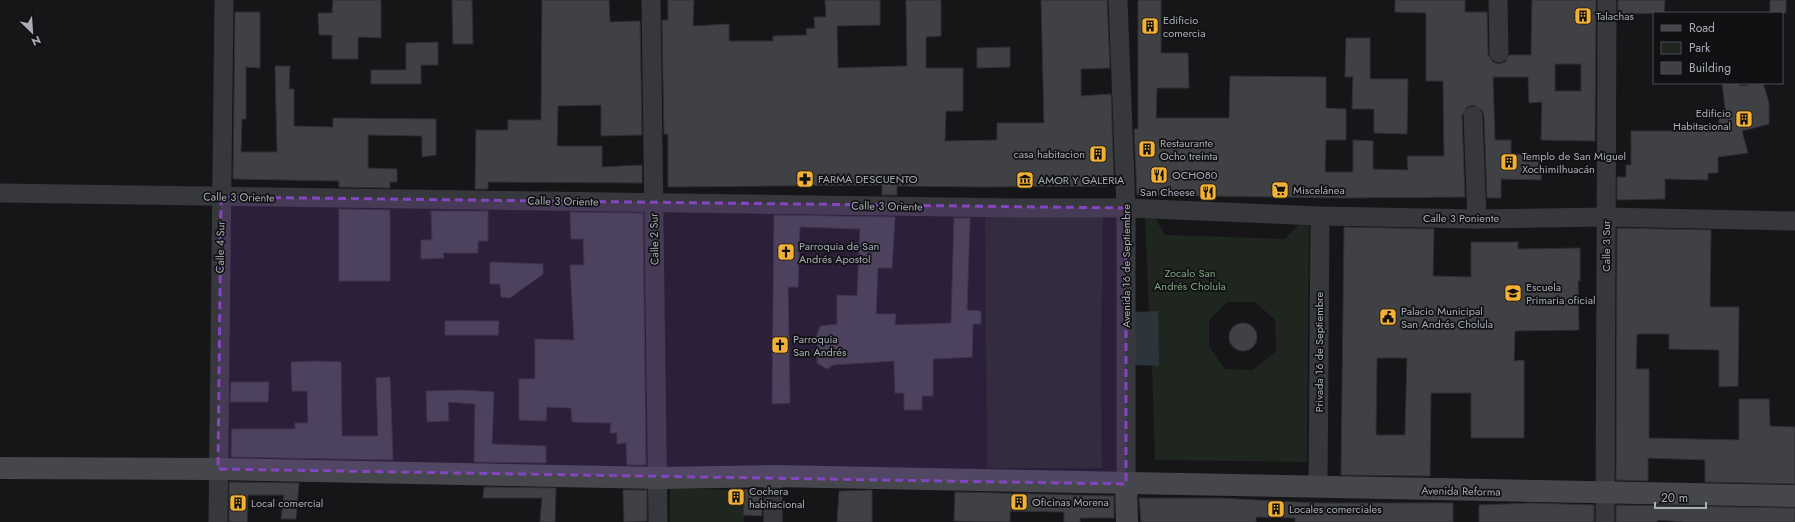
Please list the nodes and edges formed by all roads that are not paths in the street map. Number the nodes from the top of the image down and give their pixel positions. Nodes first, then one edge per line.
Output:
1 (224, 0) edge
2 (651, 0) edge
3 (1118, 0) edge
4 (1498, 0) edge
5 (1606, 0) edge
6 (1499, 53) dead end
7 (1473, 116) dead end
8 (0, 193) edge
9 (221, 197) junction
10 (654, 202) junction
11 (1126, 208) junction
12 (1320, 216) junction
13 (1606, 217) junction
14 (1477, 219) junction
15 (1795, 221) edge
16 (0, 468) edge
17 (218, 469) junction
18 (773, 476) junction
19 (659, 478) junction
20 (1126, 484) junction
21 (1318, 487) junction
22 (1605, 493) junction
23 (1795, 496) edge
24 (218, 522) edge
25 (658, 522) edge
26 (773, 522) edge
27 (1127, 522) edge
28 (1605, 522) edge

1 - 9 street, Calle 4 Sur
2 - 10 street, Calle 2 Sur
3 - 11 street, Avenida 16 de Septiembre
4 - 6 street
5 - 13 street, Calle 3 Sur
7 - 14 street
8 - 9 street, Calle 3 Oriente
9 - 10 street, Calle 3 Oriente
9 - 17 street, Calle 4 Sur
10 - 11 street, Calle 3 Oriente
10 - 19 street, Calle 2 Sur
11 - 12 street, Calle 3 Poniente
11 - 20 street, Avenida 16 de Septiembre
12 - 14 street, Calle 3 Poniente
12 - 21 street, Privada 16 de Septiembre
13 - 14 street, Calle 3 Poniente
13 - 15 street, Calle 3 Poniente
13 - 22 street, Calle 3 Sur
16 - 17 main road, Avenida Reforma
17 - 19 main road, Avenida Reforma
17 - 24 street, Calle 4 Sur
18 - 19 main road, Avenida Reforma
18 - 20 main road, Avenida Reforma
18 - 26 street
19 - 25 street, Calle 2 Sur
20 - 21 main road, Avenida Reforma
20 - 27 main road
21 - 22 main road, Avenida Reforma
22 - 23 main road, Avenida Reforma
22 - 28 street, Calle 3 Sur

